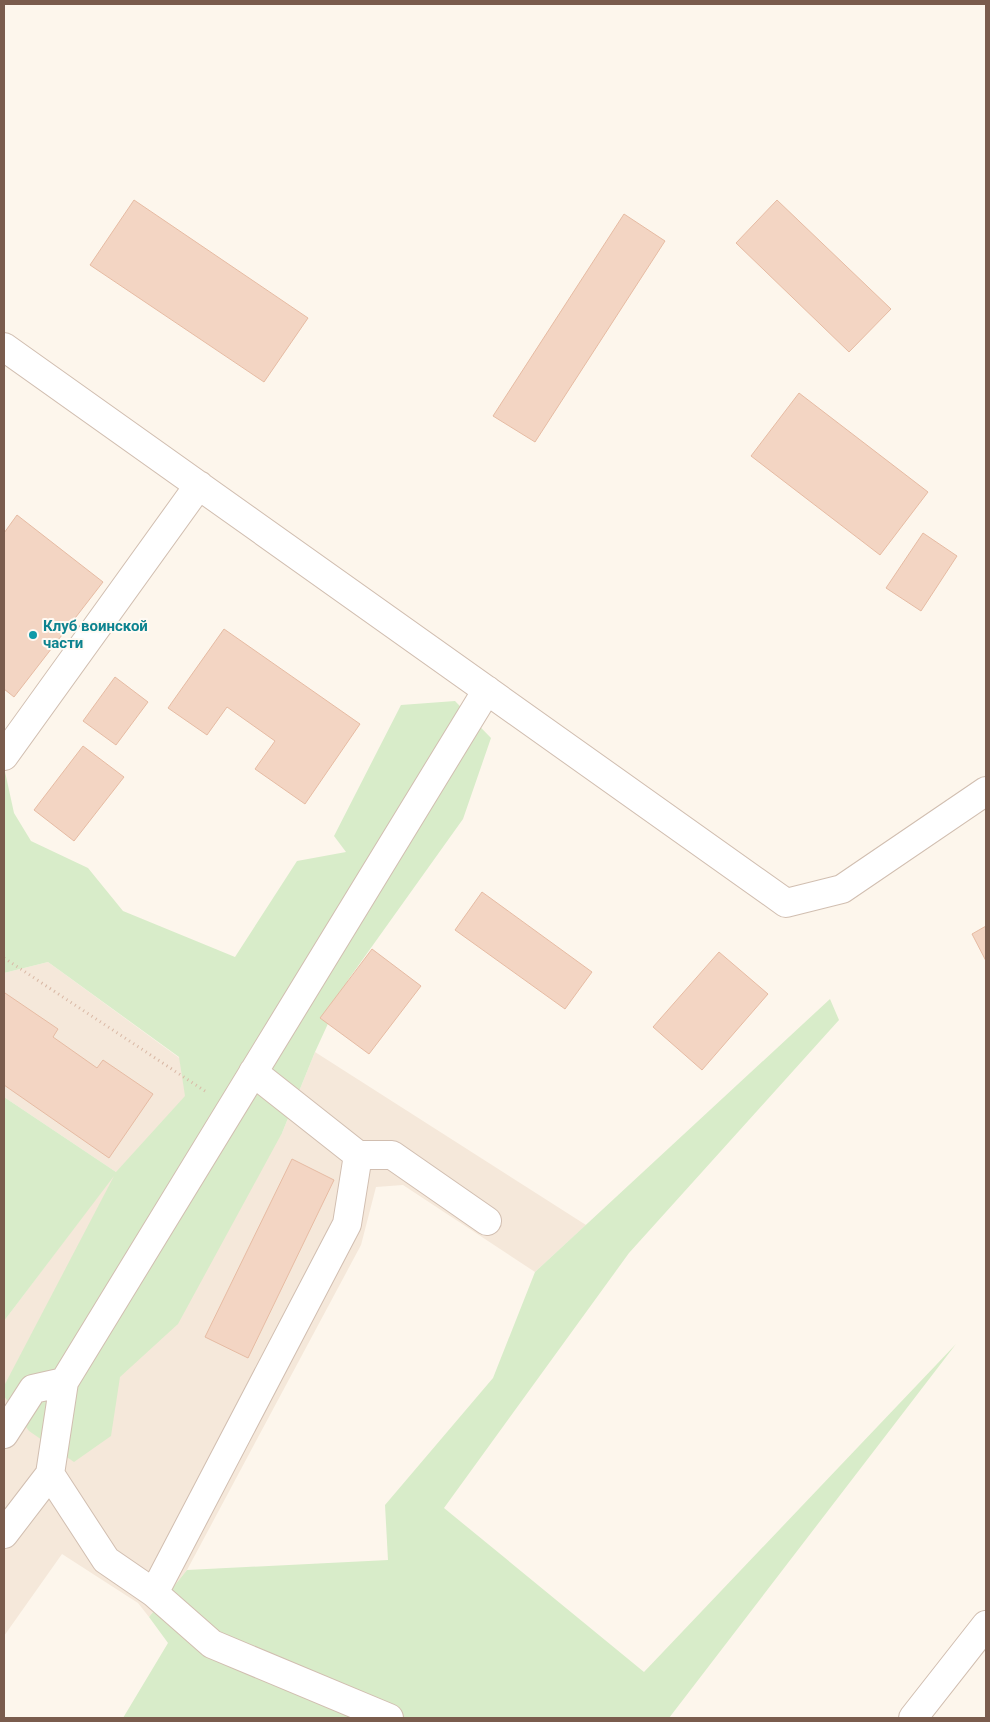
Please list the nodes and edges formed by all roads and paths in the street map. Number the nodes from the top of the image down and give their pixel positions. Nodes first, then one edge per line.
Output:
1 (4, 347) edge
2 (199, 485) junction
3 (487, 690) junction
4 (4, 756) edge
5 (986, 790) edge
6 (4, 958) edge
7 (253, 1072) junction
8 (231, 1108) junction
9 (358, 1155) junction
10 (487, 1220) dead end
11 (64, 1382) junction
12 (4, 1434) edge
13 (50, 1474) junction
14 (4, 1534) edge
15 (154, 1593) junction
16 (986, 1626) edge
17 (389, 1718) edge
18 (913, 1718) edge

1 - 2 street
2 - 3 street
2 - 4 street
3 - 5 street
3 - 7 street
6 - 8 path
7 - 8 street
7 - 9 street
8 - 11 street
9 - 10 street
9 - 15 street
11 - 12 street
11 - 13 street
13 - 14 street
13 - 15 street
15 - 17 street
16 - 18 street

